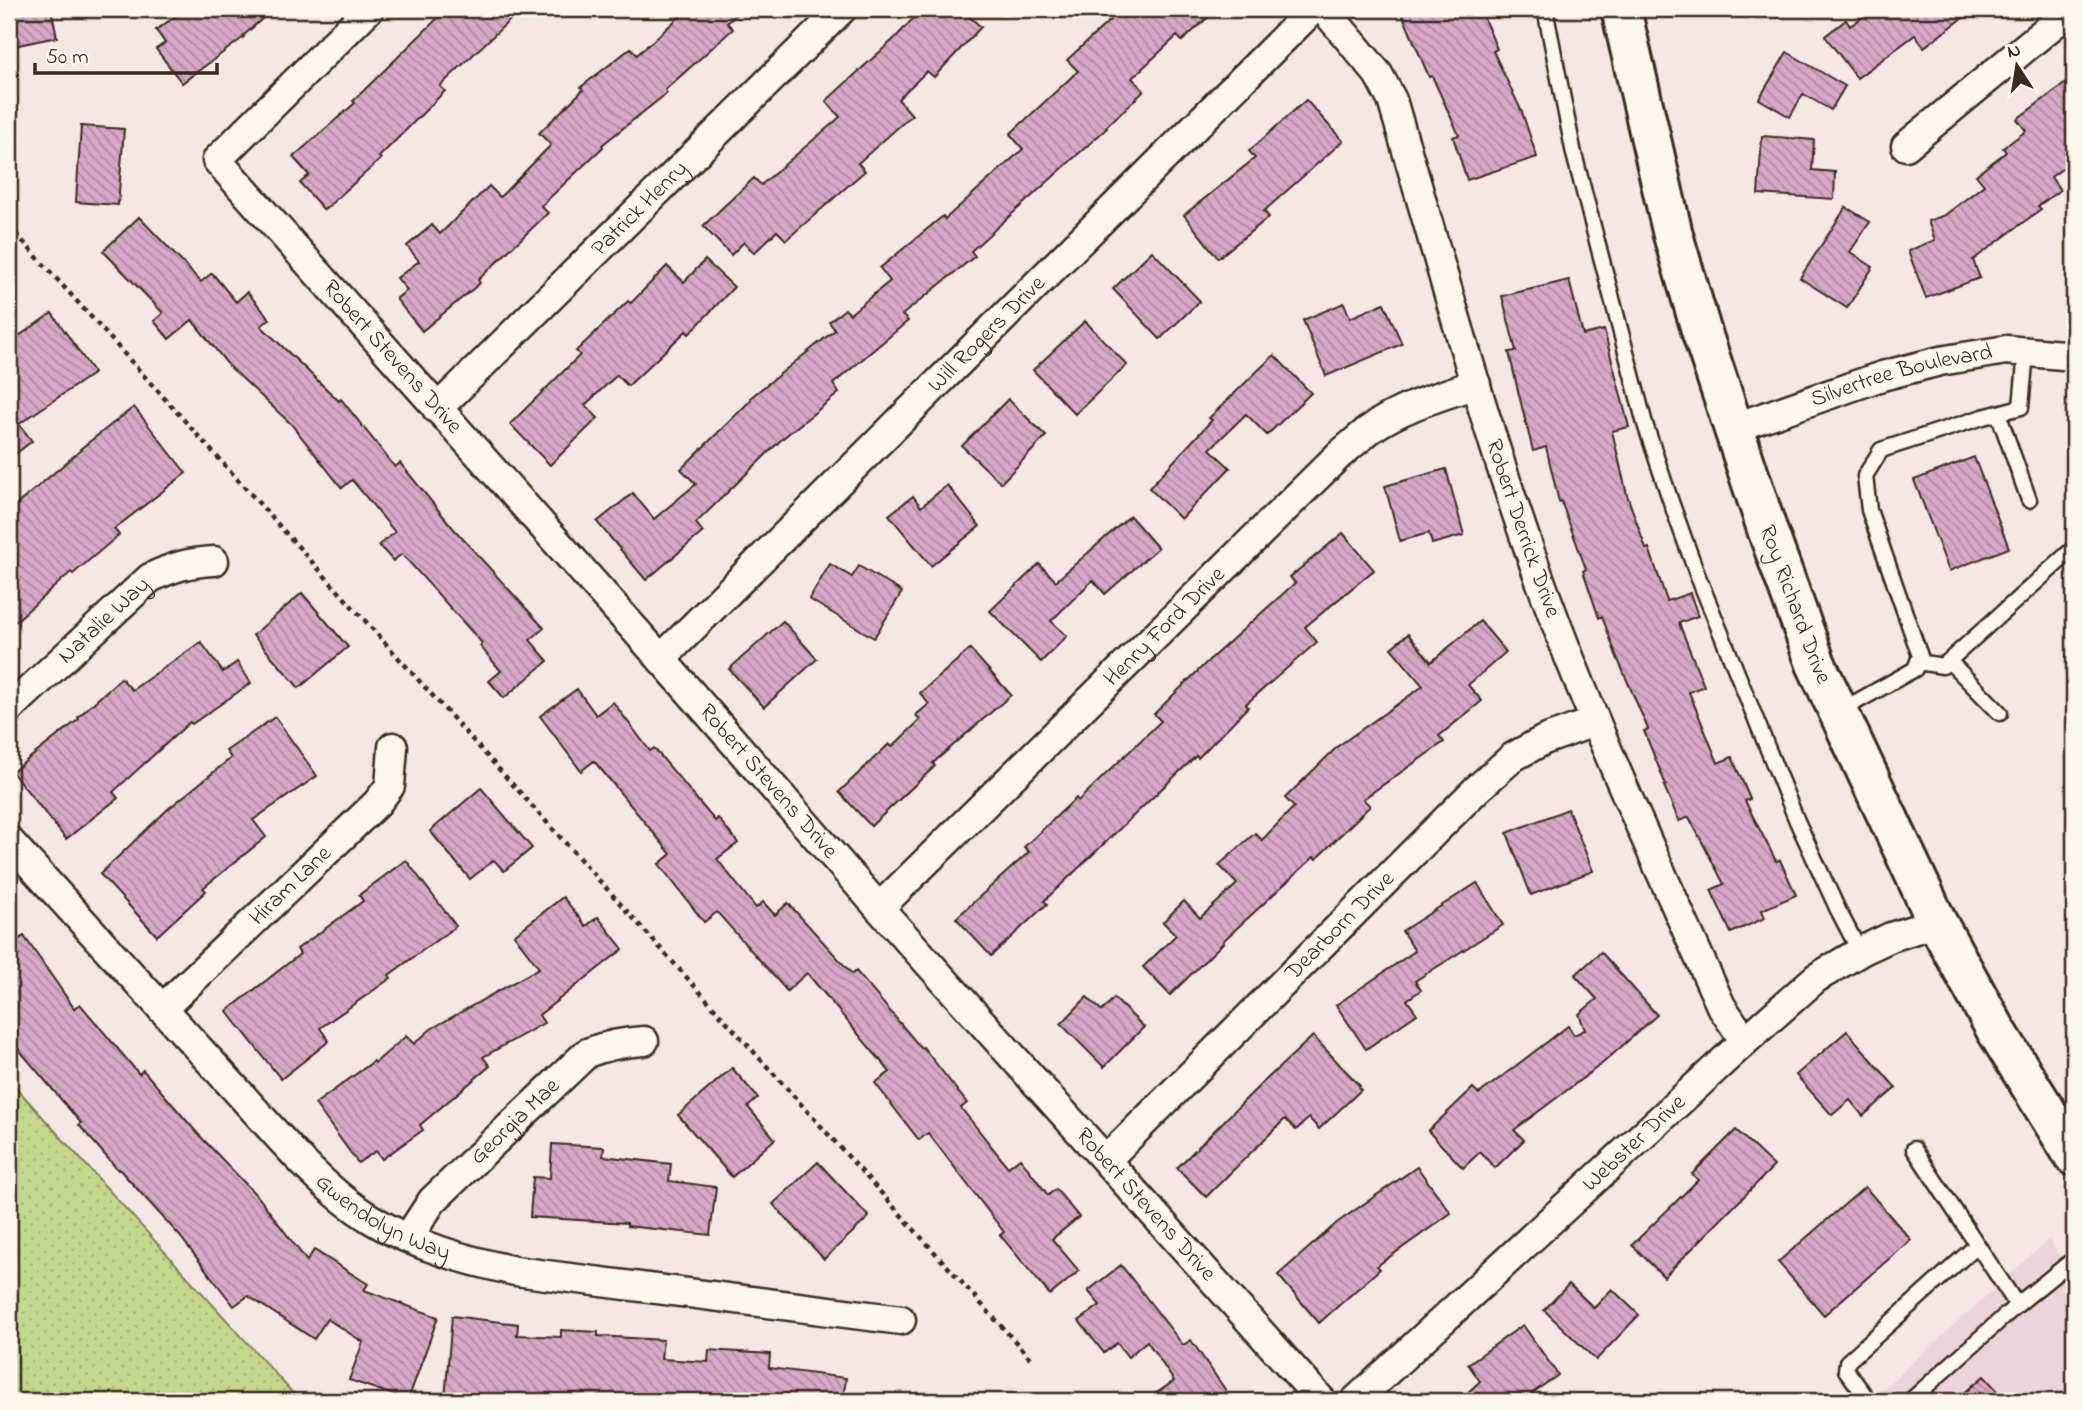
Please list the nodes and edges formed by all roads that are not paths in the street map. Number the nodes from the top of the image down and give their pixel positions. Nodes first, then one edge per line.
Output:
1 (369, 9) edge
2 (842, 9) edge
3 (1313, 9) edge
4 (1324, 9) edge
5 (1545, 9) edge
6 (1621, 9) edge
7 (2072, 9) edge
8 (1906, 146) dead end
9 (2026, 352) junction
10 (2074, 356) edge
11 (1476, 384) junction
12 (437, 410) junction
13 (1998, 413) junction
14 (1733, 428) junction
15 (2029, 500) dead end
16 (2074, 548) edge
17 (214, 561) dead end
18 (661, 659) junction
19 (1949, 661) junction
20 (1917, 662) junction
21 (9, 709) edge
22 (1838, 712) junction
23 (2000, 713) dead end
24 (1594, 722) junction
25 (393, 747) dead end
26 (9, 841) edge
27 (879, 908) junction
28 (1937, 922) junction
29 (1860, 951) junction
30 (162, 1009) junction
31 (644, 1041) dead end
32 (1745, 1041) junction
33 (1914, 1149) dead end
34 (2074, 1156) edge
35 (1107, 1160) junction
36 (408, 1238) junction
37 (1977, 1245) junction
38 (2074, 1259) edge
39 (2017, 1305) junction
40 (901, 1320) dead end
41 (1322, 1401) edge
42 (1354, 1401) edge
43 (1870, 1401) edge
44 (1910, 1401) edge

1 - 12 street, Robert Stevens Drive
2 - 12 street, Patrick Henry
3 - 18 street, Will Rogers Drive
4 - 11 street, Robert Derrick Drive
5 - 29 lane
6 - 14 main road, Roy Richard Drive
7 - 8 street
9 - 10 street, Silvertree Boulevard
9 - 13 lane
9 - 14 street, Silvertree Boulevard
11 - 24 street, Robert Derrick Drive
11 - 27 street, Henry Ford Drive
12 - 18 street, Robert Stevens Drive
13 - 15 lane
13 - 20 lane
14 - 22 main road, Roy Richard Drive
16 - 19 lane
17 - 21 street, Natalie Way
18 - 27 street, Robert Stevens Drive
19 - 20 lane
19 - 23 lane
20 - 22 lane
22 - 28 main road, Roy Richard Drive
24 - 32 street, Robert Derrick Drive
24 - 35 street, Dearborn Drive
25 - 30 street, Hiram Lane
26 - 30 street, Gwendolyn Way
27 - 35 street, Robert Stevens Drive
28 - 29 street, Webster Drive
28 - 34 main road, Roy Richard Drive
29 - 32 street, Webster Drive
30 - 36 street, Gwendolyn Way
31 - 36 street, Georgia Mae
32 - 42 street, Webster Drive
33 - 37 lane
35 - 41 street, Robert Stevens Drive
36 - 40 street, Gwendolyn Way
37 - 39 lane
37 - 43 lane
38 - 39 lane
39 - 44 lane

